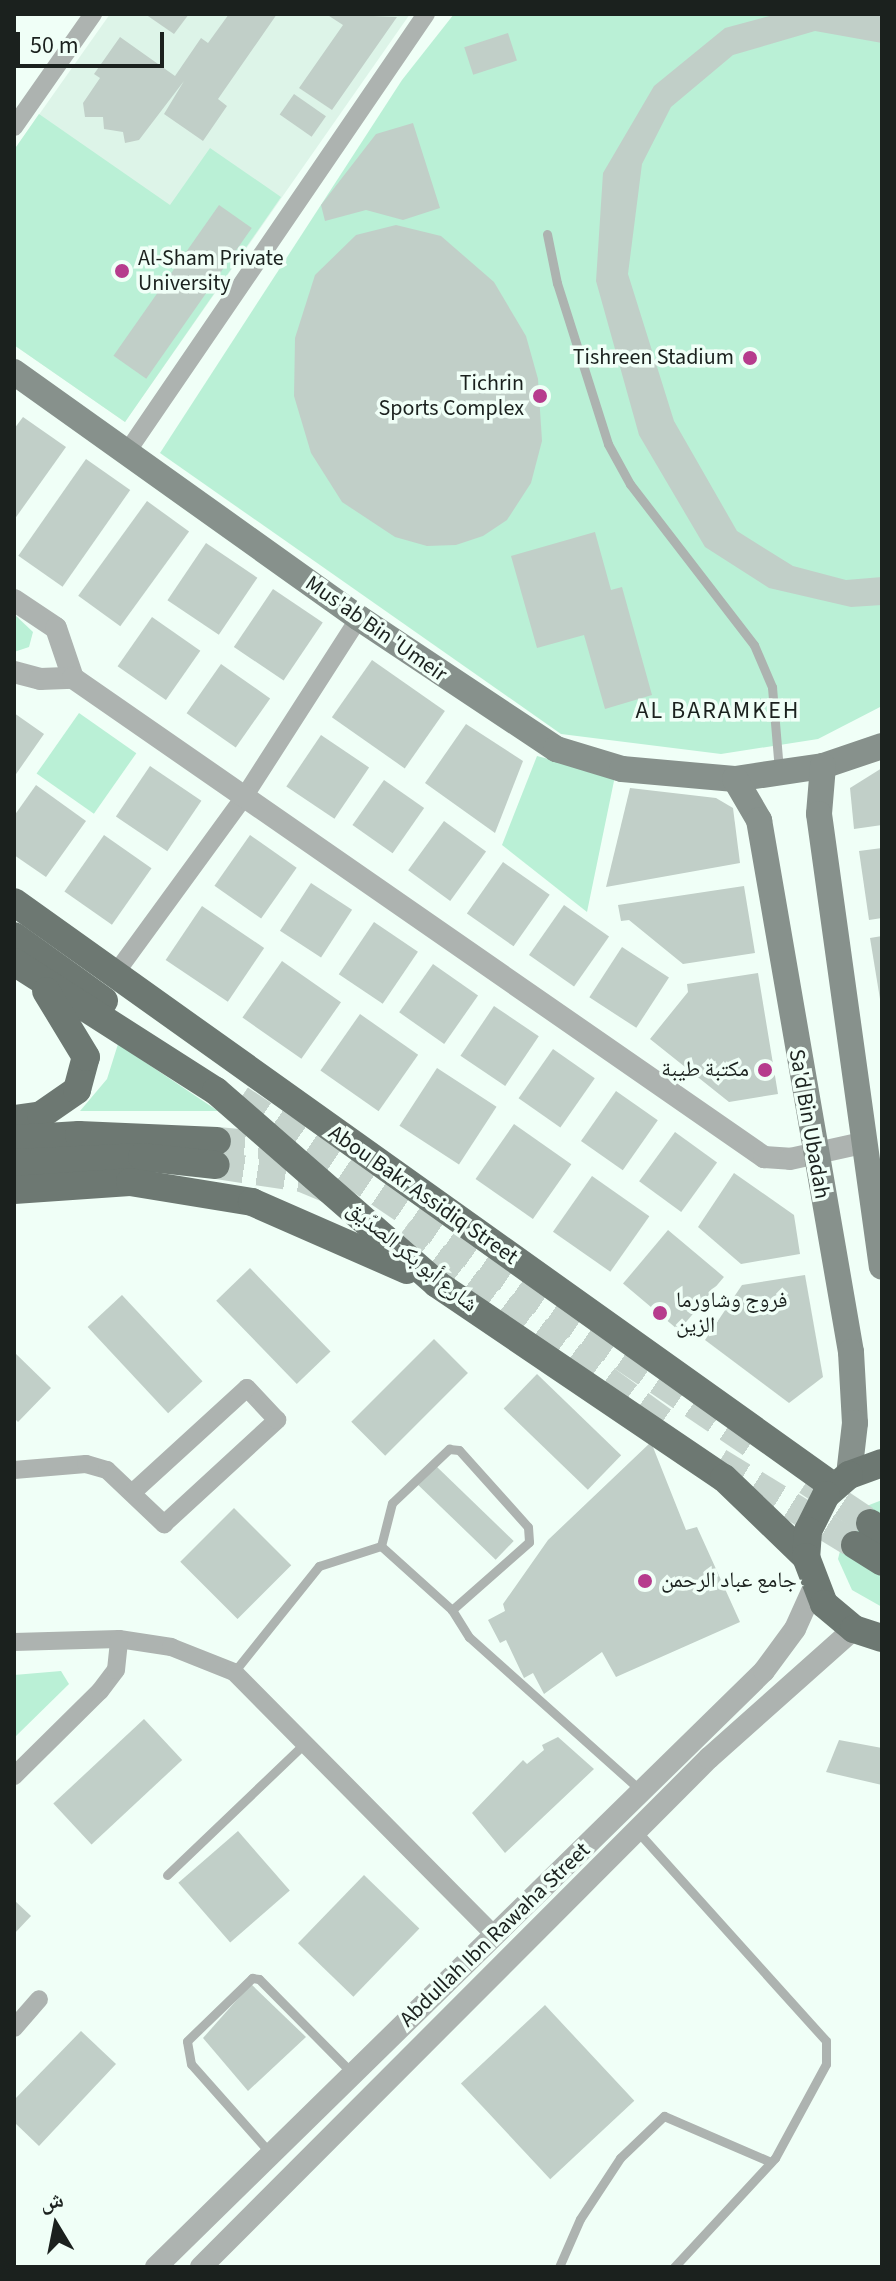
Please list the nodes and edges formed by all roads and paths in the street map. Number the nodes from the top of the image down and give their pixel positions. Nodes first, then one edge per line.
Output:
1 (93, 14) edge
2 (426, 14) edge
3 (14, 127) edge
4 (547, 234) dead end
5 (17, 381) edge
6 (127, 452) junction
7 (14, 600) edge
8 (359, 618) junction
9 (14, 672) edge
10 (73, 678) junction
11 (882, 746) edge
12 (823, 766) junction
13 (780, 775) junction
14 (735, 779) junction
15 (244, 797) junction
16 (14, 902) edge
17 (14, 936) edge
18 (14, 962) edge
19 (115, 974) junction
20 (39, 980) junction
21 (225, 1088) tunnel mouth
22 (14, 1119) edge
23 (14, 1139) edge
24 (862, 1143) junction
25 (814, 1153) junction
26 (14, 1163) edge
27 (14, 1190) edge
28 (882, 1267) edge
29 (437, 1284) junction
30 (882, 1463) edge
31 (14, 1470) edge
32 (841, 1480) junction
33 (133, 1492) junction
34 (869, 1533) tunnel mouth
35 (381, 1546) junction
36 (806, 1557) junction
37 (882, 1562) edge
38 (814, 1587) junction
39 (452, 1610) junction
40 (854, 1629) junction
41 (882, 1638) edge
42 (119, 1639) junction
43 (14, 1642) edge
44 (234, 1672) junction
45 (305, 1743) junction
46 (14, 1776) edge
47 (641, 1791) junction
48 (638, 1832) junction
49 (167, 1875) dead end
50 (494, 1935) junction
51 (39, 1999) dead end
52 (14, 2028) edge
53 (353, 2074) junction
54 (271, 2154) junction
55 (771, 2162) junction
56 (156, 2267) edge
57 (201, 2267) edge
58 (559, 2267) edge
59 (674, 2267) edge

1 - 3 street
2 - 6 street
4 - 13 lane
5 - 6 main road, Mus'ab Bin 'Umeir
6 - 8 main road, Mus'ab Bin 'Umeir
7 - 10 street
8 - 14 main road, Mus'ab Bin 'Umeir
8 - 15 street
9 - 10 street
10 - 15 street
11 - 12 main road, Mus'ab Bin 'Umeir
12 - 13 main road, Mus'ab Bin 'Umeir
12 - 24 main road
13 - 14 main road, Mus'ab Bin 'Umeir
14 - 25 main road, Sa'd Bin Ubadah
15 - 19 street
15 - 25 street
16 - 19 main road, Abou Bakr Assidiq Street
17 - 21 main road
18 - 20 main road, شارع أبو بكر الصدّيق
19 - 32 main road, Abou Bakr Assidiq Street
20 - 22 main road
20 - 29 main road, شارع أبو بكر الصدّيق
23 - 26 main road
24 - 25 street
24 - 28 main road
25 - 32 main road, Sa'd Bin Ubadah
27 - 29 main road
29 - 36 main road, شارع أبو بكر الصدّيق
30 - 32 main road
31 - 33 street
32 - 36 main road
33 - 33 street
34 - 37 main road
35 - 39 lane
35 - 39 lane
35 - 44 lane
36 - 38 main road
38 - 40 main road
38 - 47 street, Abdullah Ibn Rawaha Street
39 - 47 lane
40 - 41 main road
40 - 48 street, Abdullah Ibn Rawaha Street
42 - 43 street
42 - 44 street
42 - 46 street
44 - 45 street
45 - 49 lane
45 - 50 street
47 - 50 street, Abdullah Ibn Rawaha Street
48 - 55 lane
48 - 57 street, Abdullah Ibn Rawaha Street
50 - 53 street, Abdullah Ibn Rawaha Street
51 - 52 street
53 - 54 street, Abdullah Ibn Rawaha Street
53 - 54 lane
54 - 56 street, Abdullah Ibn Rawaha Street
55 - 58 lane
55 - 59 lane

